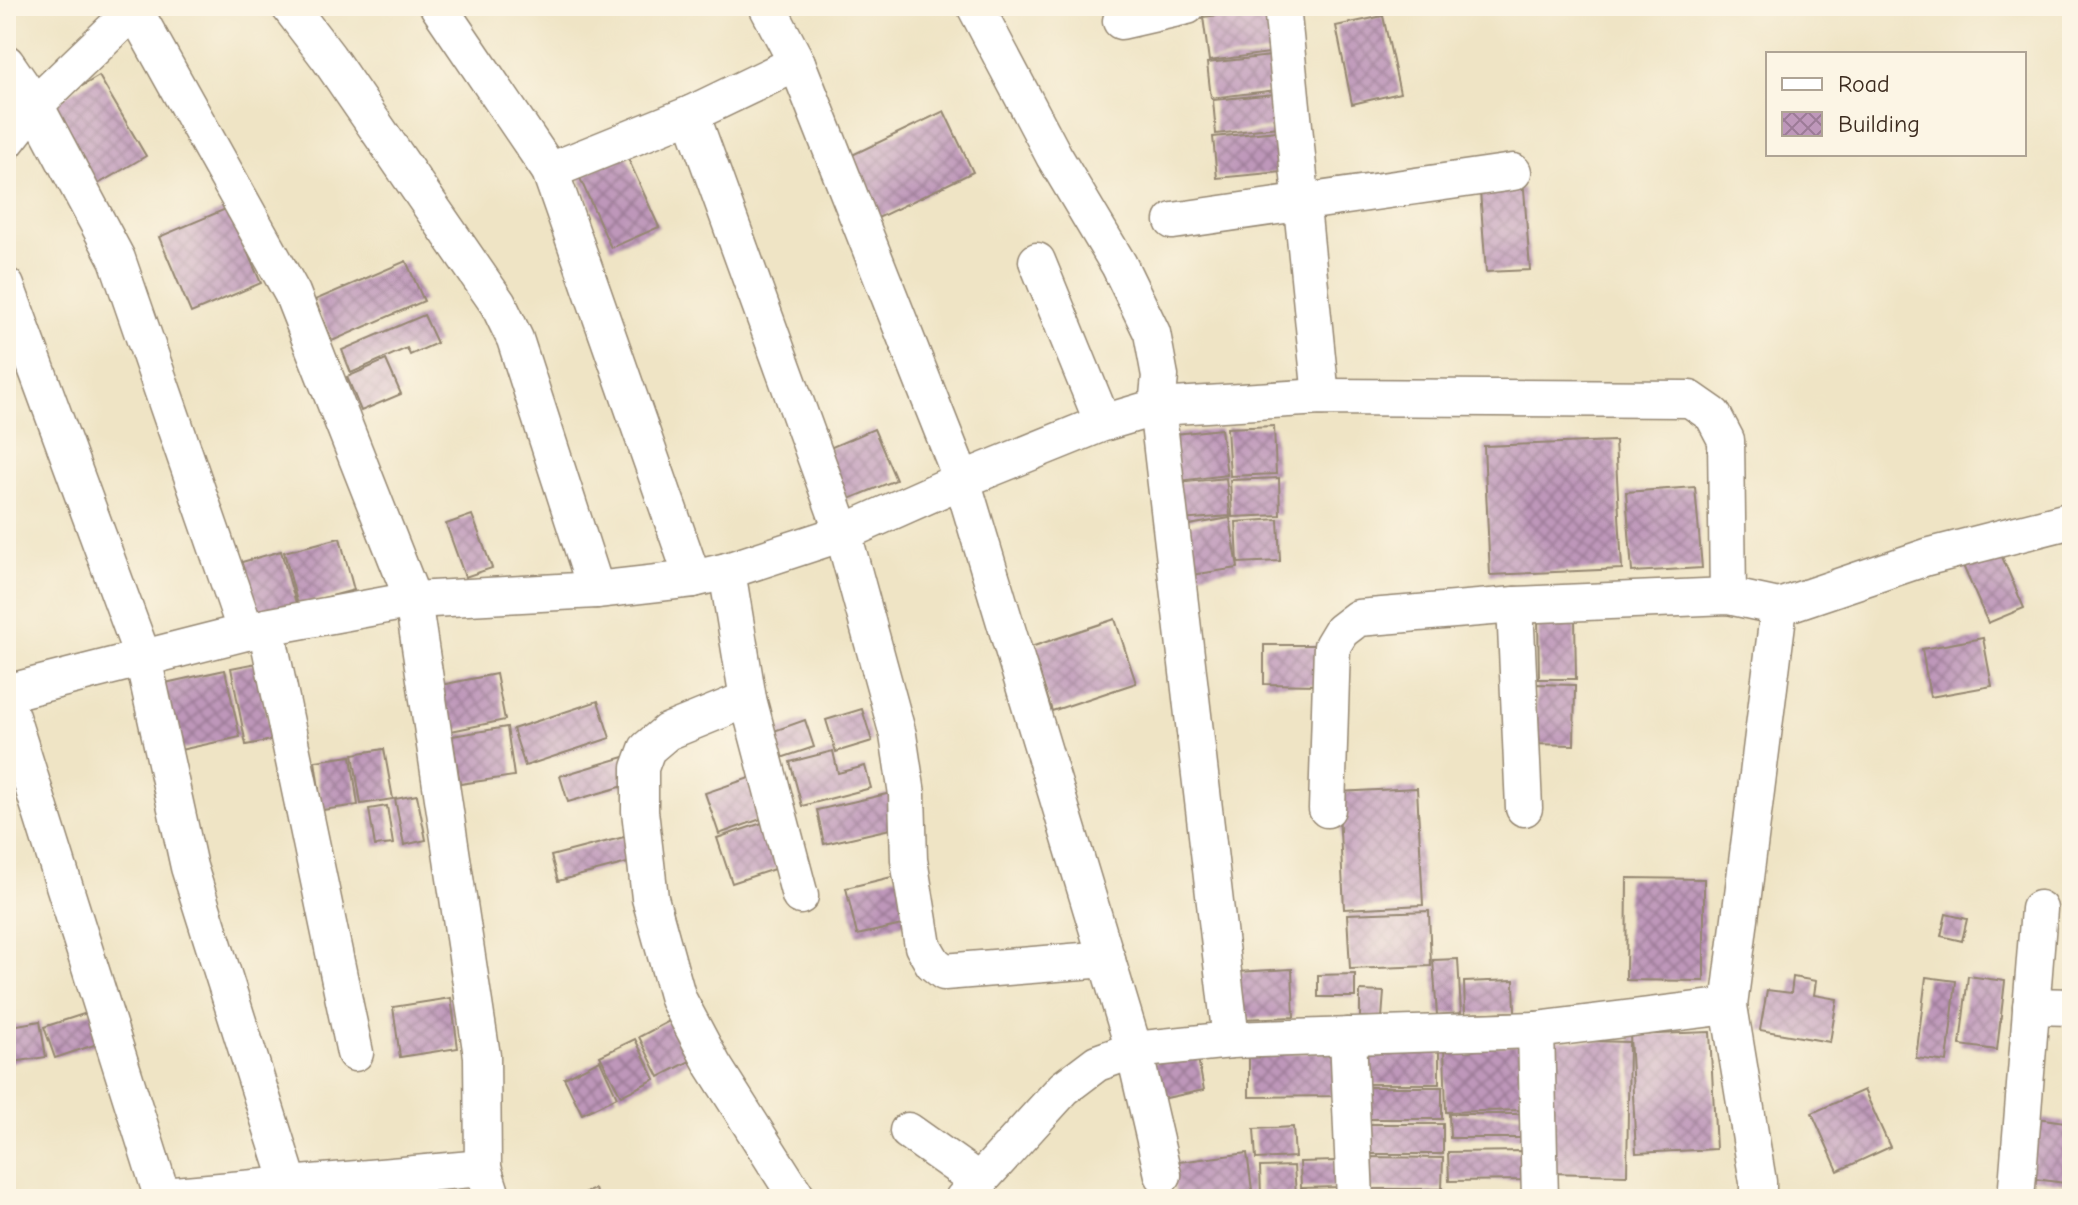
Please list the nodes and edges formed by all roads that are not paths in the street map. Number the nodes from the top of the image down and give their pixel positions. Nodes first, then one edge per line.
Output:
1 (289, 6) edge
2 (438, 6) edge
3 (975, 6) edge
4 (1187, 6) edge
5 (1282, 6) edge
6 (772, 7) edge
7 (136, 8) edge
8 (1121, 21) dead end
9 (6, 63) edge
10 (797, 63) junction
11 (35, 105) junction
12 (691, 114) junction
13 (6, 142) edge
14 (550, 171) junction
15 (1513, 172) dead end
16 (1303, 200) junction
17 (1173, 221) dead end
18 (1037, 261) dead end
19 (6, 286) edge
20 (1321, 397) junction
21 (1157, 407) junction
22 (1103, 423) junction
23 (962, 480) junction
24 (2072, 520) edge
25 (843, 533) junction
26 (727, 571) junction
27 (693, 579) junction
28 (596, 590) junction
29 (1728, 596) junction
30 (413, 600) junction
31 (1515, 605) junction
32 (1779, 607) junction
33 (256, 630) junction
34 (143, 658) junction
35 (6, 693) edge
36 (748, 699) junction
37 (6, 701) edge
38 (1524, 808) dead end
39 (1327, 809) dead end
40 (800, 896) dead end
41 (2039, 909) dead end
42 (1107, 959) junction
43 (1729, 1006) junction
44 (2031, 1006) junction
45 (2072, 1007) edge
46 (1536, 1030) junction
47 (1348, 1036) junction
48 (1231, 1040) junction
49 (1134, 1050) junction
50 (355, 1053) dead end
51 (908, 1131) dead end
52 (1163, 1175) dead end
53 (488, 1183) edge
54 (290, 1186) junction
55 (971, 1190) edge
56 (1769, 1193) edge
57 (154, 1198) edge
58 (798, 1199) edge
59 (1355, 1199) edge
60 (1540, 1199) edge
61 (2016, 1199) edge

1 - 28 street
2 - 14 street
3 - 21 street
4 - 8 street
5 - 16 street
6 - 10 street
7 - 11 street
7 - 30 street
9 - 11 street
10 - 12 street
10 - 23 street
11 - 13 street
11 - 33 street
12 - 14 street
12 - 25 street
14 - 27 street
15 - 16 street
16 - 17 street
16 - 20 street
18 - 22 street
19 - 34 street
20 - 21 street
20 - 29 street
21 - 22 street
21 - 48 street
22 - 23 street
23 - 25 street
23 - 42 street
24 - 32 street
25 - 26 street
25 - 42 street
26 - 27 street
26 - 36 street
27 - 28 street
28 - 30 street
29 - 31 street
29 - 32 street
30 - 33 street
30 - 53 street
31 - 38 street
31 - 39 street
32 - 43 street
33 - 34 street
33 - 50 street
34 - 35 street
34 - 54 street
36 - 40 street
36 - 58 street
37 - 57 street
41 - 44 street
42 - 49 street
43 - 46 street
43 - 56 street
44 - 45 street
44 - 61 street
46 - 47 street
46 - 60 street
47 - 48 street
47 - 59 street
48 - 49 street
49 - 52 street
49 - 55 street
51 - 55 street
53 - 54 street
54 - 57 street

